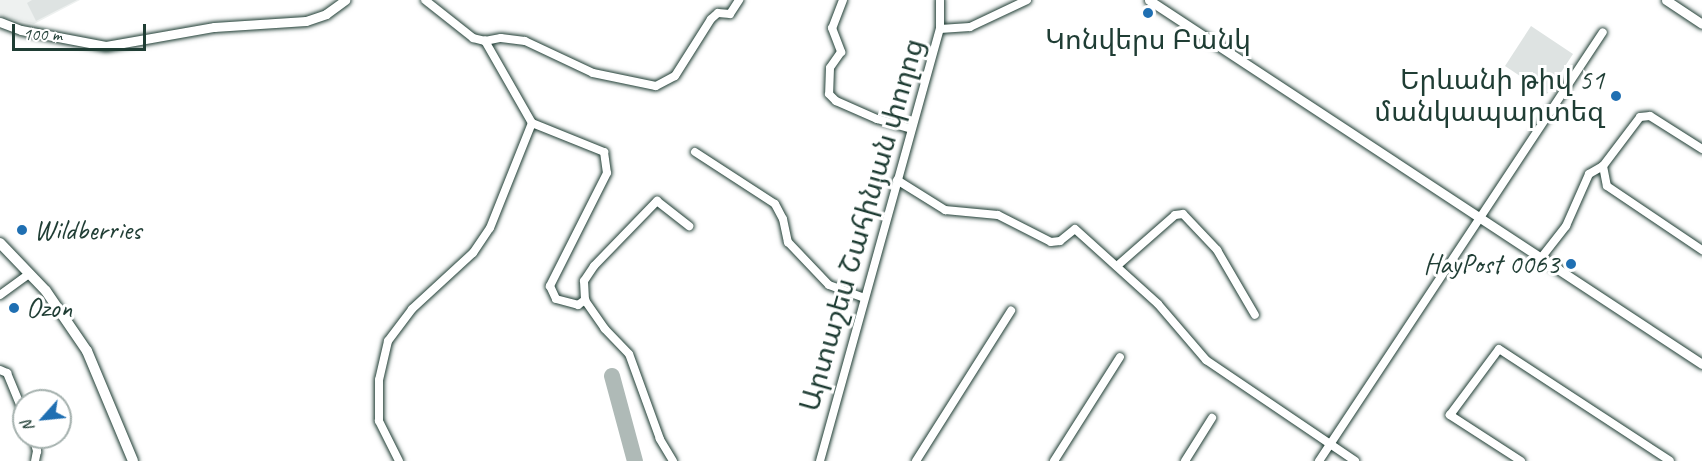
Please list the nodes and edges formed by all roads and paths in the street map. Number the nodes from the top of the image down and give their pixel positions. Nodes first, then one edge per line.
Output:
1 (345, 0) edge
2 (425, 0) edge
3 (739, 0) edge
4 (843, 0) edge
5 (940, 0) edge
6 (1027, 0) edge
7 (1149, 0) edge
8 (1666, 0) edge
9 (0, 22) edge
10 (1702, 24) edge
11 (940, 29) junction
12 (1603, 32) dead end
13 (485, 41) junction
14 (532, 123) junction
15 (911, 129) junction
16 (1702, 149) edge
17 (695, 152) dead end
18 (1602, 166) junction
19 (897, 180) junction
20 (1480, 218) junction
21 (689, 226) dead end
22 (0, 243) edge
23 (1702, 250) edge
24 (1541, 258) junction
25 (1117, 266) junction
26 (30, 273) junction
27 (0, 295) edge
28 (864, 298) junction
29 (585, 300) junction
30 (1011, 311) dead end
31 (1255, 315) dead end
32 (1120, 357) dead end
33 (1702, 364) edge
34 (0, 370) edge
35 (14, 389) edge
36 (1212, 418) dead end
37 (1330, 445) junction
38 (133, 461) edge
39 (399, 461) edge
40 (673, 461) edge
41 (820, 461) edge
42 (916, 461) edge
43 (1054, 461) edge
44 (1185, 461) edge
45 (1319, 461) edge
46 (1354, 461) edge
47 (1521, 461) edge
48 (1670, 461) edge

1 - 9 street
2 - 13 street
3 - 13 street
4 - 15 street
5 - 11 street, Արտաշես Շահինյան փողոց
6 - 11 street
7 - 20 street
8 - 10 street
11 - 15 street, Արտաշես Շահինյան փողոց
12 - 20 street
13 - 14 street
14 - 29 street
14 - 39 street
15 - 19 street, Արտաշես Շահինյան փողոց
16 - 18 street
17 - 28 street
18 - 23 street
18 - 24 street
19 - 25 street
19 - 28 street, Արտաշես Շահինյան փողոց
20 - 24 street
20 - 37 street
21 - 29 street
22 - 26 main road
24 - 33 street
25 - 31 street
25 - 37 street
26 - 27 street
26 - 38 main road
28 - 41 street, Արտաշես Շահինյան փողոց
29 - 40 street
30 - 42 street
32 - 43 street
34 - 35 street
36 - 44 street
37 - 45 street
37 - 46 street
47 - 48 street

